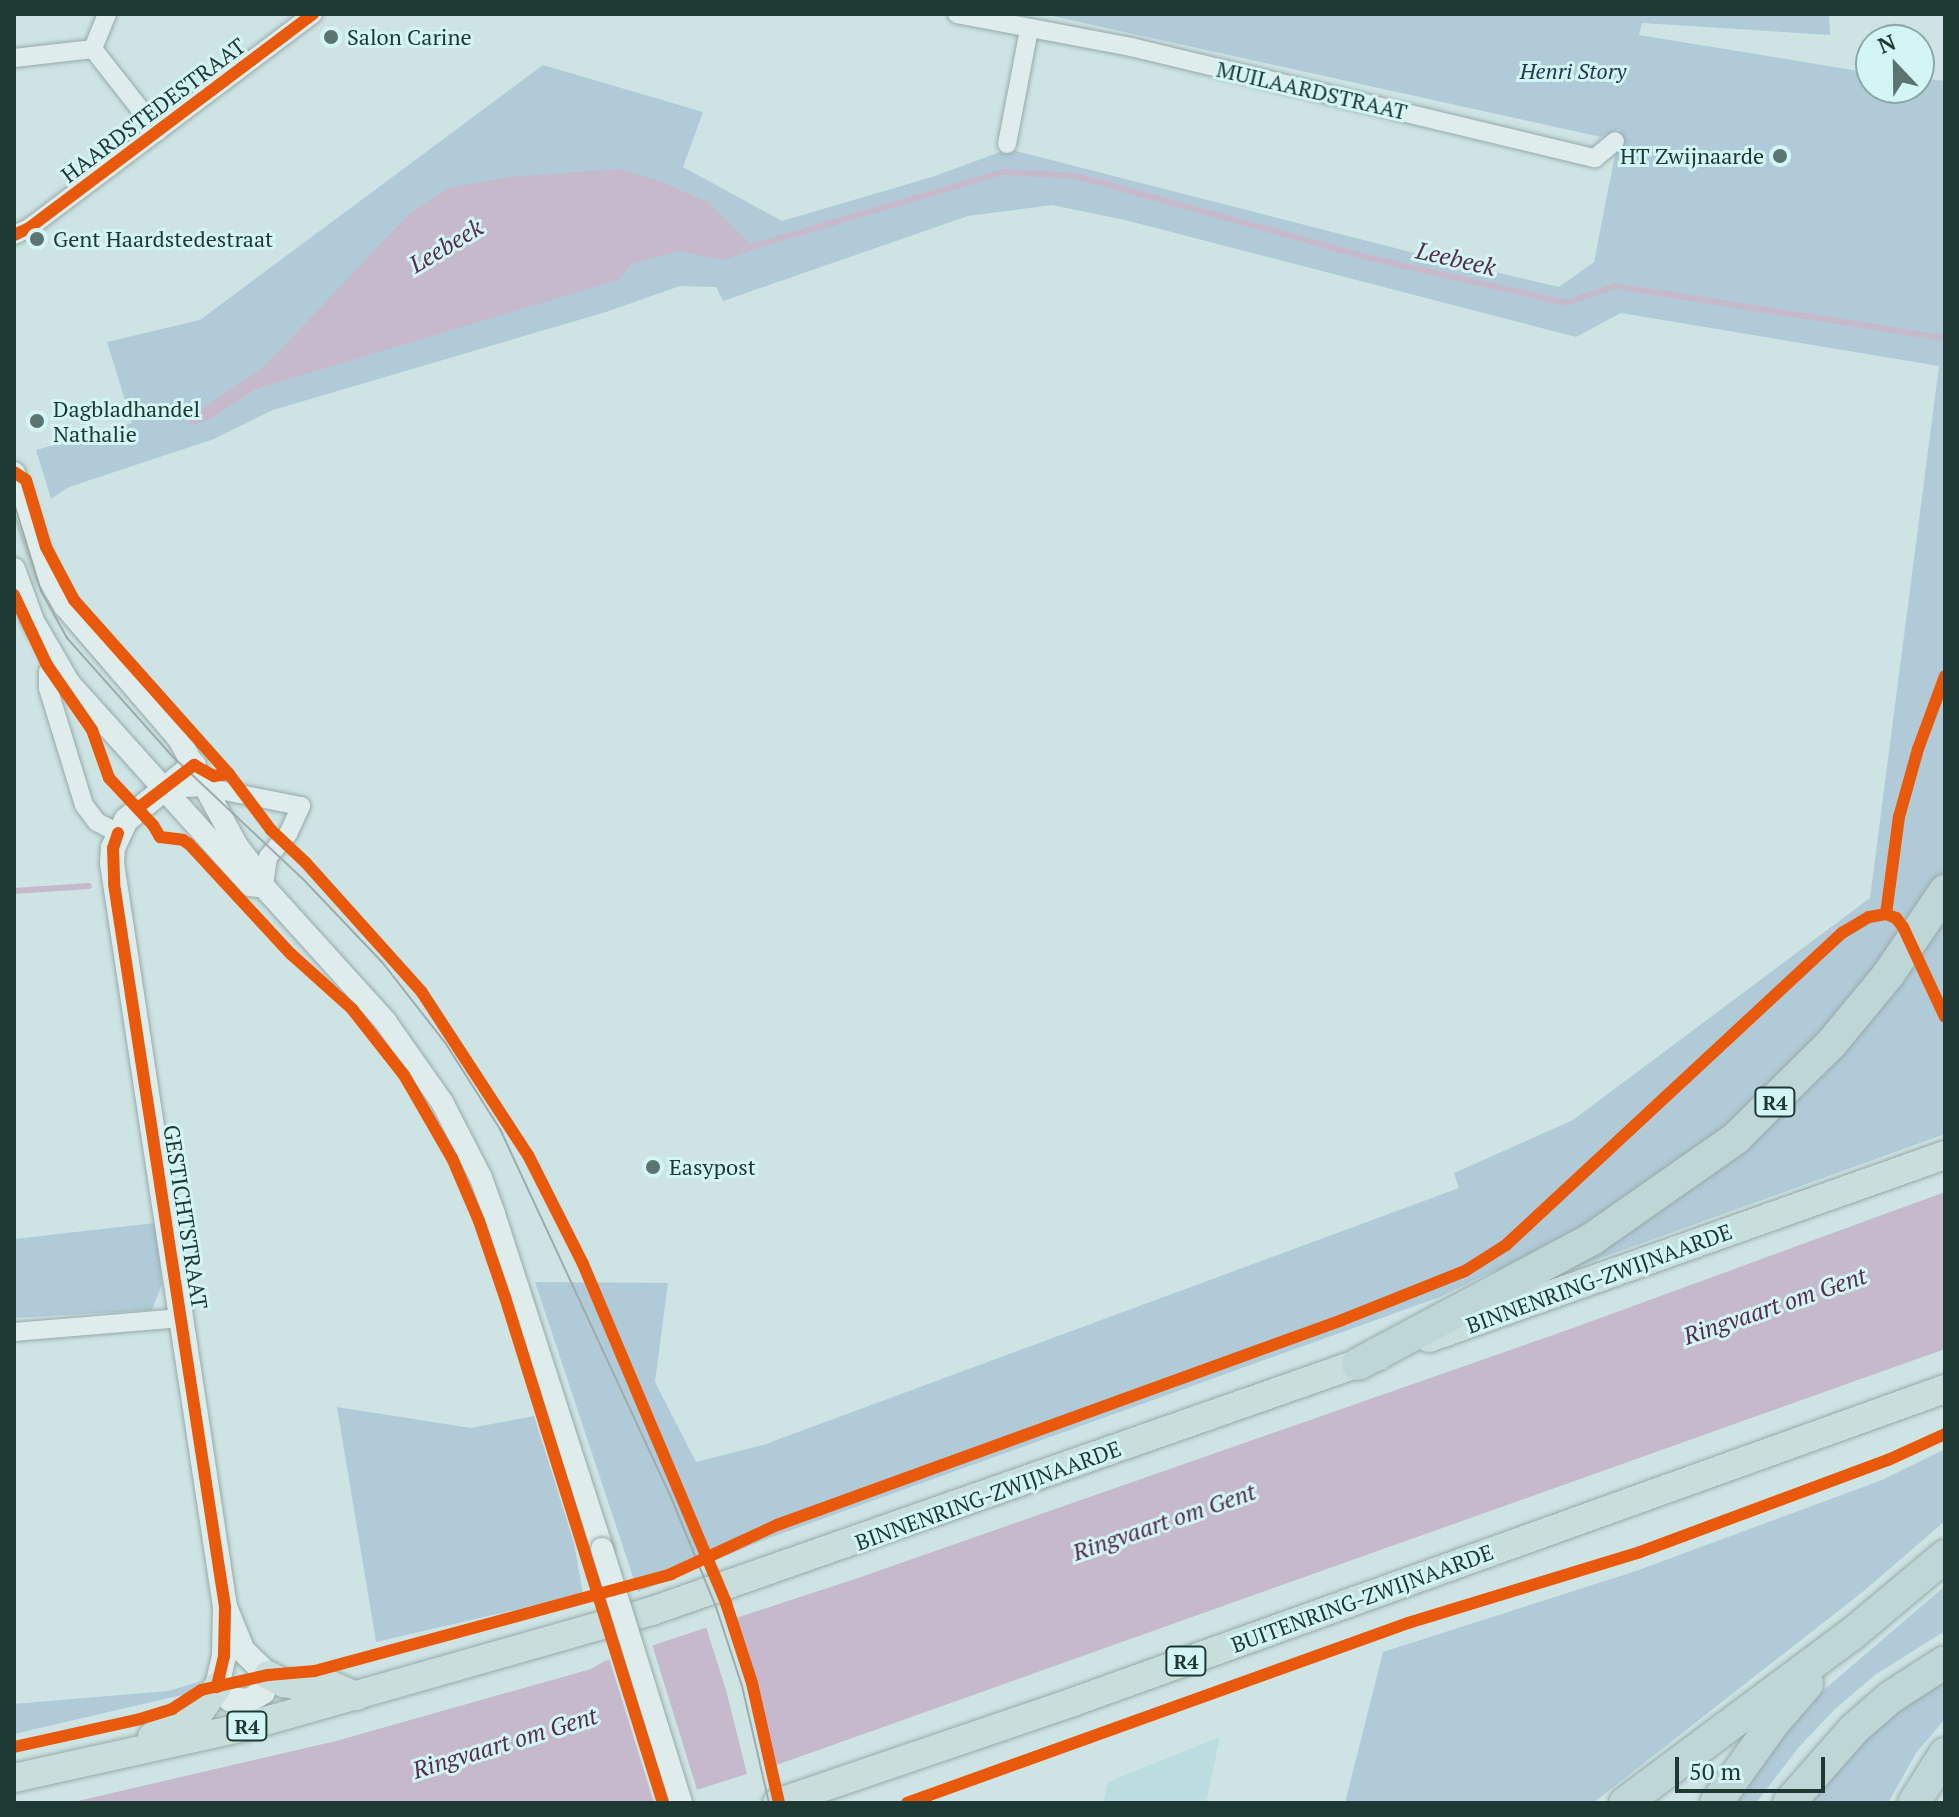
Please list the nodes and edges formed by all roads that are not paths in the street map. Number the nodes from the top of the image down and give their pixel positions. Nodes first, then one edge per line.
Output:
1 (107, 14) edge
2 (313, 14) edge
3 (957, 14) edge
4 (1029, 30) junction
5 (93, 49) junction
6 (14, 58) edge
7 (158, 132) junction
8 (1615, 141) dead end
9 (1007, 144) dead end
10 (14, 235) edge
11 (14, 473) edge
12 (14, 569) edge
13 (54, 659) junction
14 (199, 776) junction
15 (162, 789) junction
16 (118, 833) junction
17 (264, 887) junction
18 (1942, 897) edge
19 (1945, 1155) edge
20 (181, 1318) junction
21 (14, 1332) edge
22 (1358, 1364) junction
23 (1945, 1389) edge
24 (1945, 1556) edge
25 (225, 1607) junction
26 (1852, 1634) junction
27 (1945, 1662) edge
28 (268, 1675) junction
29 (217, 1687) junction
30 (356, 1696) junction
31 (136, 1751) junction
32 (1945, 1754) edge
33 (14, 1778) edge
34 (681, 1803) edge
35 (777, 1803) edge
36 (1625, 1803) edge
37 (1716, 1803) edge
38 (1789, 1803) edge
39 (1914, 1803) edge

1 - 5 street
2 - 7 street, HAARDSTEDESTRAAT
3 - 4 street, MUILAARDSTRAAT
4 - 8 street, MUILAARDSTRAAT
4 - 9 street
5 - 6 street
5 - 7 street
7 - 10 street, HAARDSTEDESTRAAT
11 - 14 street
12 - 13 street
13 - 15 street
13 - 16 street
14 - 15 main road
14 - 17 street
14 - 17 street
15 - 16 main road
15 - 17 street
16 - 20 main road, GESTICHTSTRAAT
17 - 34 street, bridge
18 - 22 highway, R4
19 - 22 highway, BINNENRING-ZWIJNAARDE / R4
20 - 21 street
20 - 25 main road, GESTICHTSTRAAT
22 - 30 highway, BINNENRING-ZWIJNAARDE / R4
23 - 35 highway, BUITENRING-ZWIJNAARDE / R4
24 - 26 highway
25 - 28 main road, GESTICHTSTRAAT
25 - 29 main road, GESTICHTSTRAAT
26 - 36 highway
26 - 37 highway
27 - 38 highway
28 - 29 main road
28 - 30 highway
29 - 31 highway
30 - 31 highway, BINNENRING-ZWIJNAARDE / R4
31 - 33 highway, BINNENRING-ZWIJNAARDE / R4
32 - 39 highway

